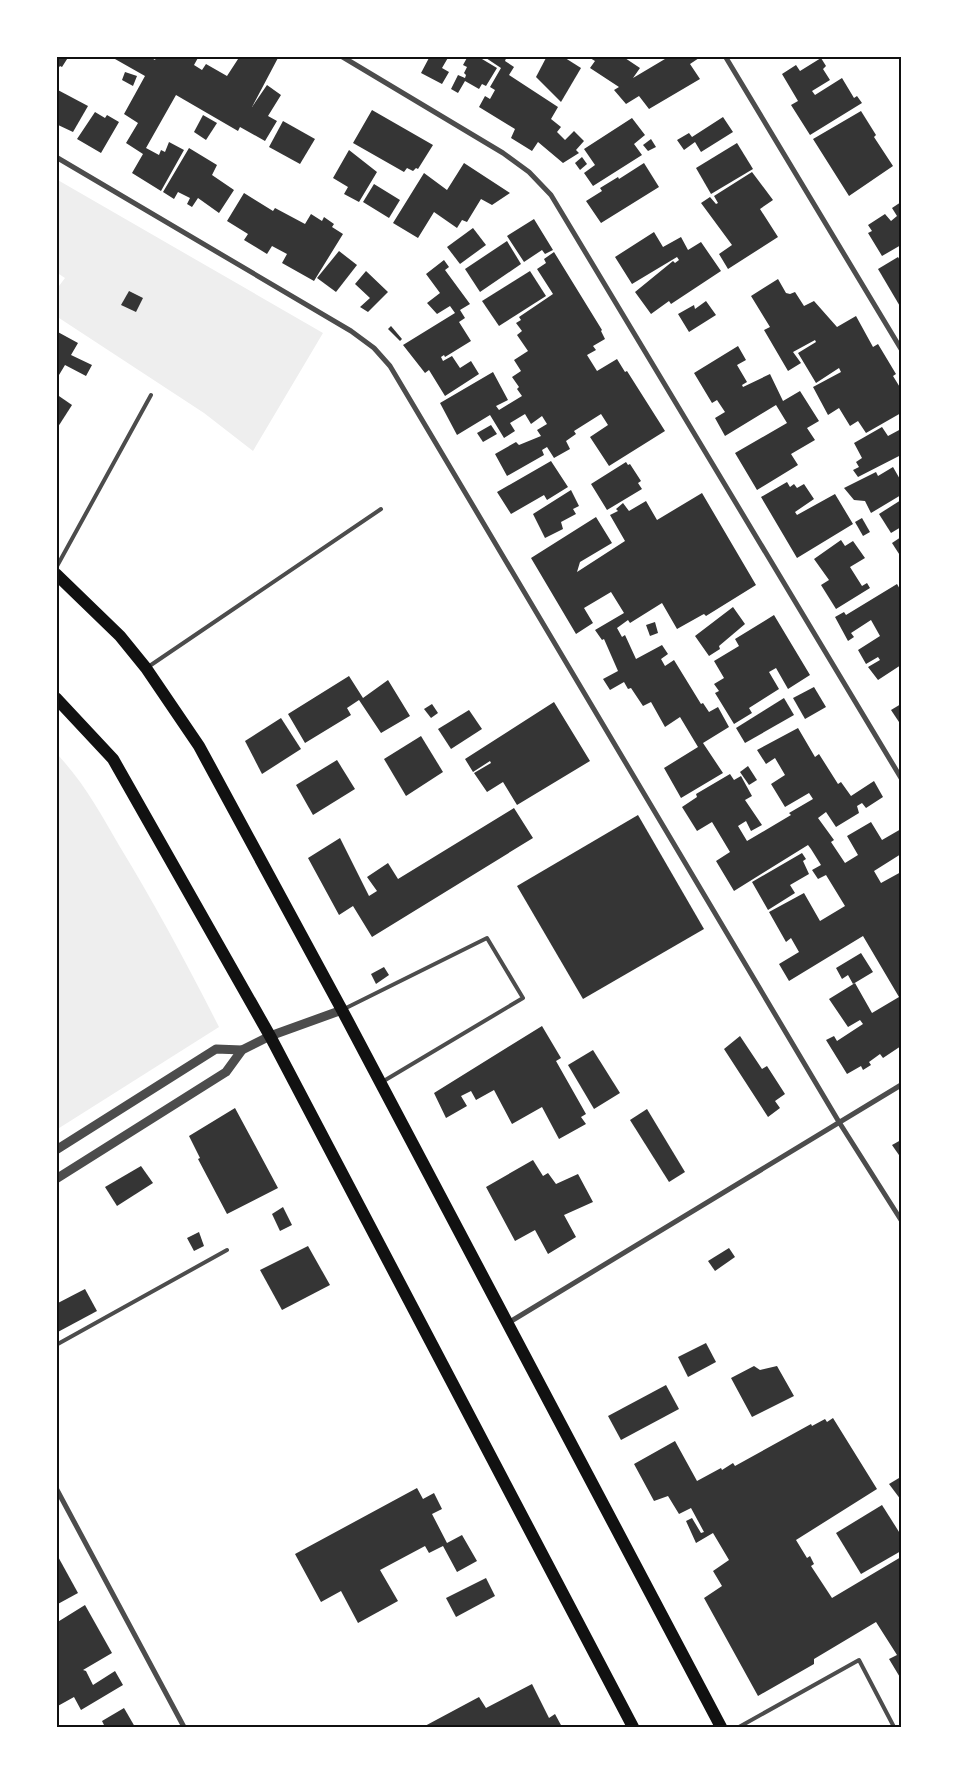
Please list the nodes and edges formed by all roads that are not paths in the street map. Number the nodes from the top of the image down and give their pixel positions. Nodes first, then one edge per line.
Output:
1 (341, 56) edge
2 (725, 56) edge
3 (56, 157) edge
4 (901, 349) edge
5 (151, 395) dead end
6 (381, 509) dead end
7 (56, 568) edge
8 (56, 574) edge
9 (146, 668) junction
10 (58, 703) edge
11 (901, 778) edge
12 (342, 1010) junction
13 (270, 1036) junction
14 (242, 1050) junction
15 (380, 1083) junction
16 (901, 1084) edge
17 (839, 1122) junction
18 (56, 1150) edge
19 (56, 1179) edge
20 (901, 1220) edge
21 (227, 1250) dead end
22 (507, 1324) junction
23 (56, 1345) edge
24 (56, 1489) edge
25 (184, 1727) edge
26 (633, 1727) edge
27 (721, 1727) edge
28 (739, 1727) edge
29 (894, 1727) edge

1 - 11 street
2 - 4 street
3 - 17 street
5 - 7 lane
6 - 9 lane
8 - 9 main road
9 - 12 main road
10 - 13 main road
12 - 13 street
12 - 15 main road
12 - 15 lane
13 - 14 street
13 - 26 main road
14 - 18 street
14 - 19 street
15 - 22 main road
16 - 17 street
17 - 20 street
17 - 22 street
21 - 23 lane
22 - 27 main road
24 - 25 street
28 - 29 lane

